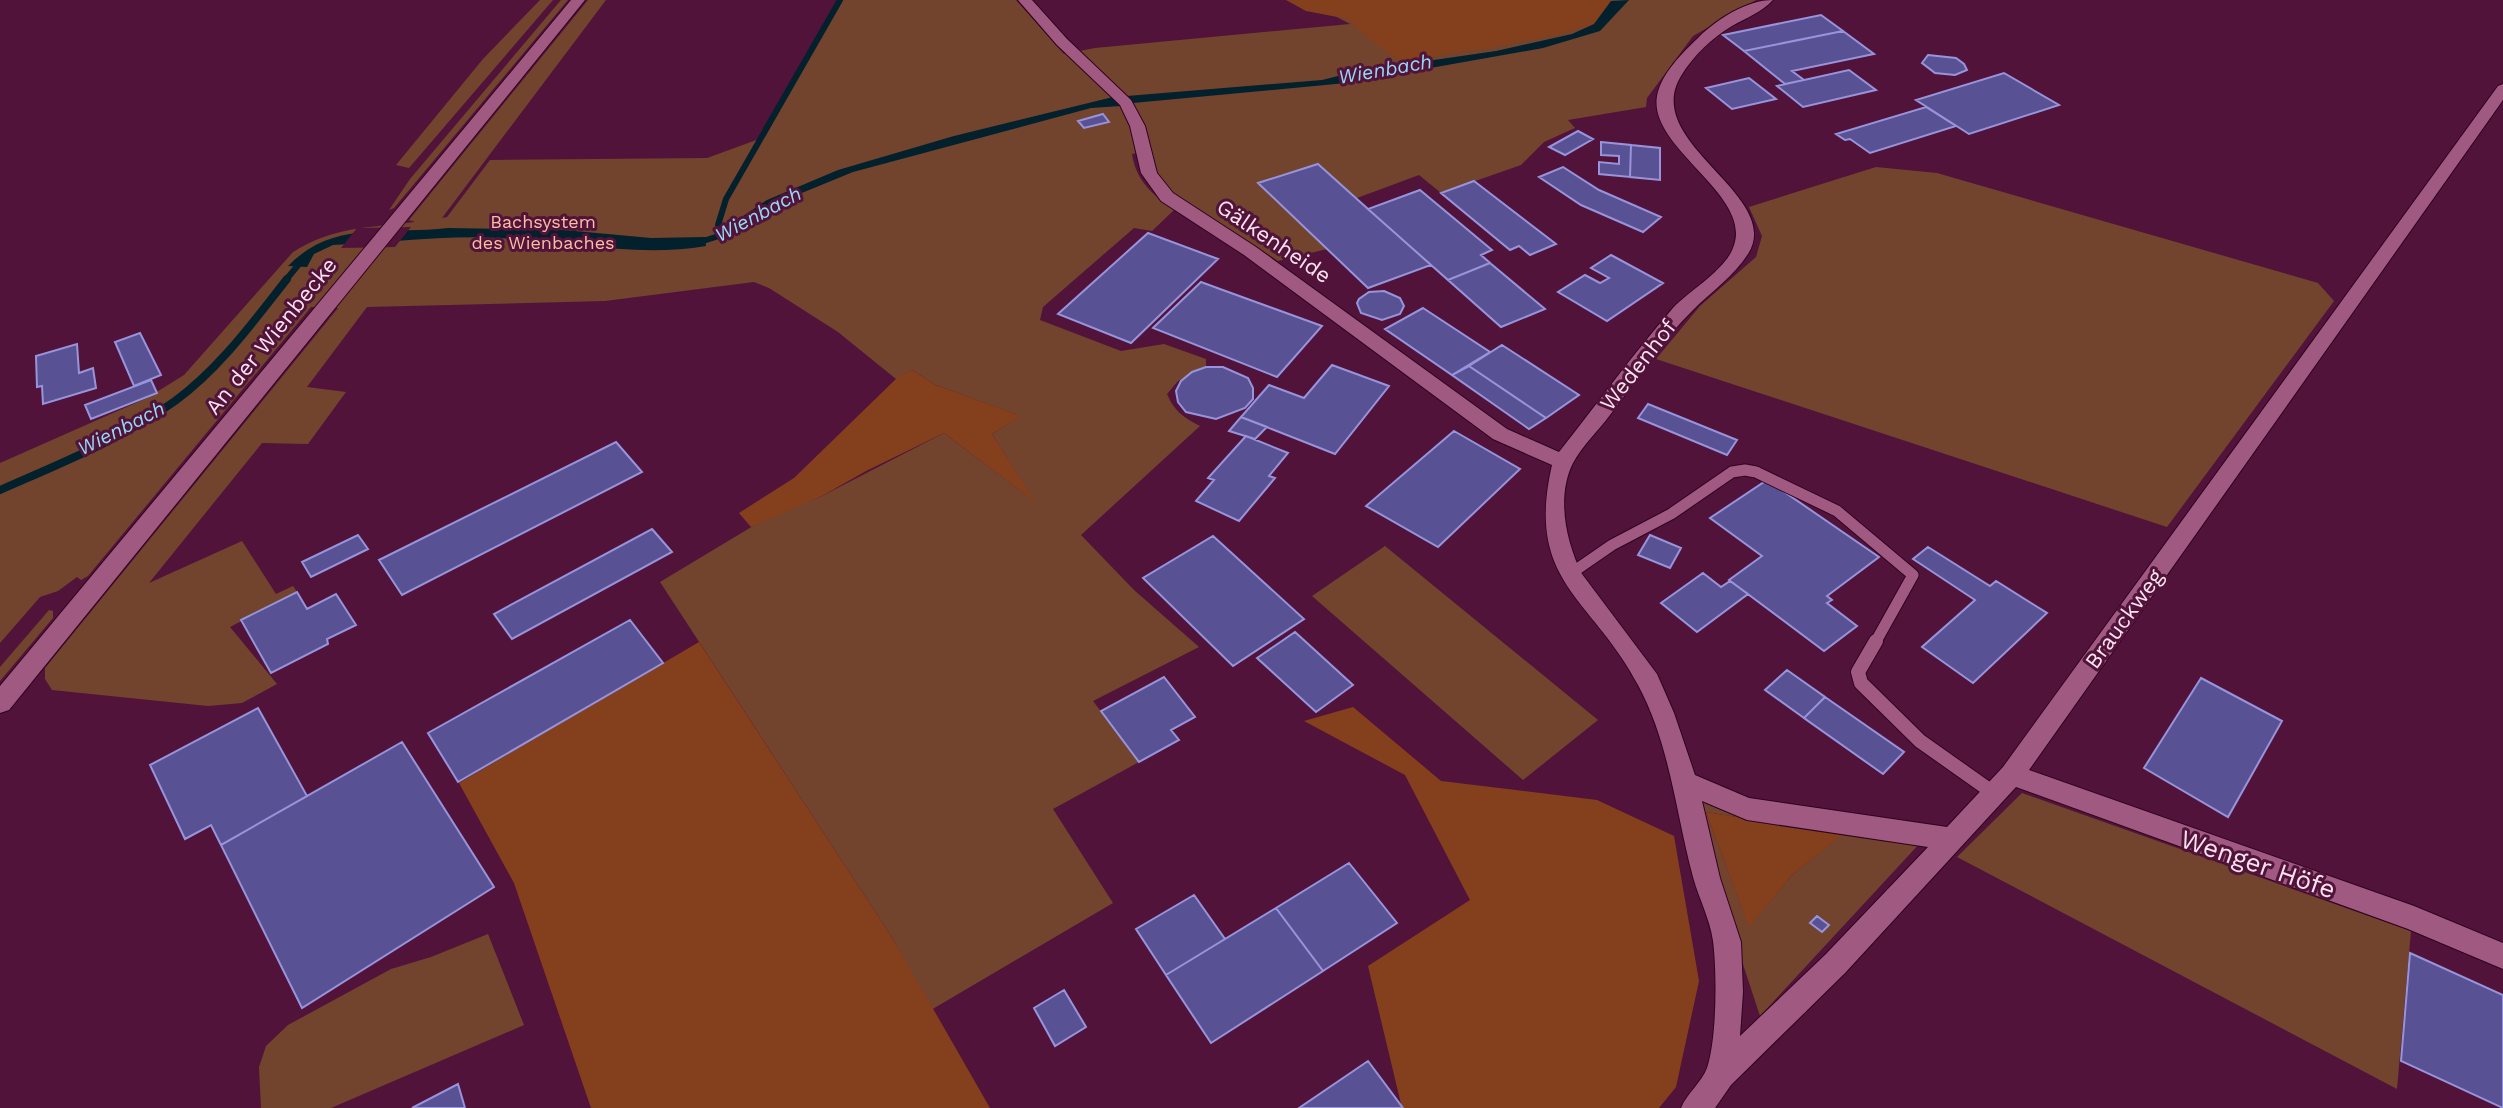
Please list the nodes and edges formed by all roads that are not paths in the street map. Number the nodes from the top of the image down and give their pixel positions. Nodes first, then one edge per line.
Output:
1 (578, 0) edge
2 (1025, 0) edge
3 (1766, 0) edge
4 (2503, 89) edge
5 (1563, 462) junction
6 (1570, 574) junction
7 (0, 703) edge
8 (1684, 782) junction
9 (2004, 784) junction
10 (1953, 839) junction
11 (2503, 956) edge
12 (1721, 1075) junction
13 (1696, 1108) edge

1 - 7 street, An der Wienbecke
2 - 5 street, Gälkenheide
3 - 5 street, Wedenhof
4 - 9 street, Brauckweg
5 - 6 street, Wedenhof
6 - 8 street, Wedenhof
6 - 9 lane
8 - 10 street
8 - 12 street, Wedenhof
9 - 10 street, Brauckweg
9 - 11 street, Wenger Höfe
10 - 12 street, Brauckweg
12 - 13 street, Brauckweg

